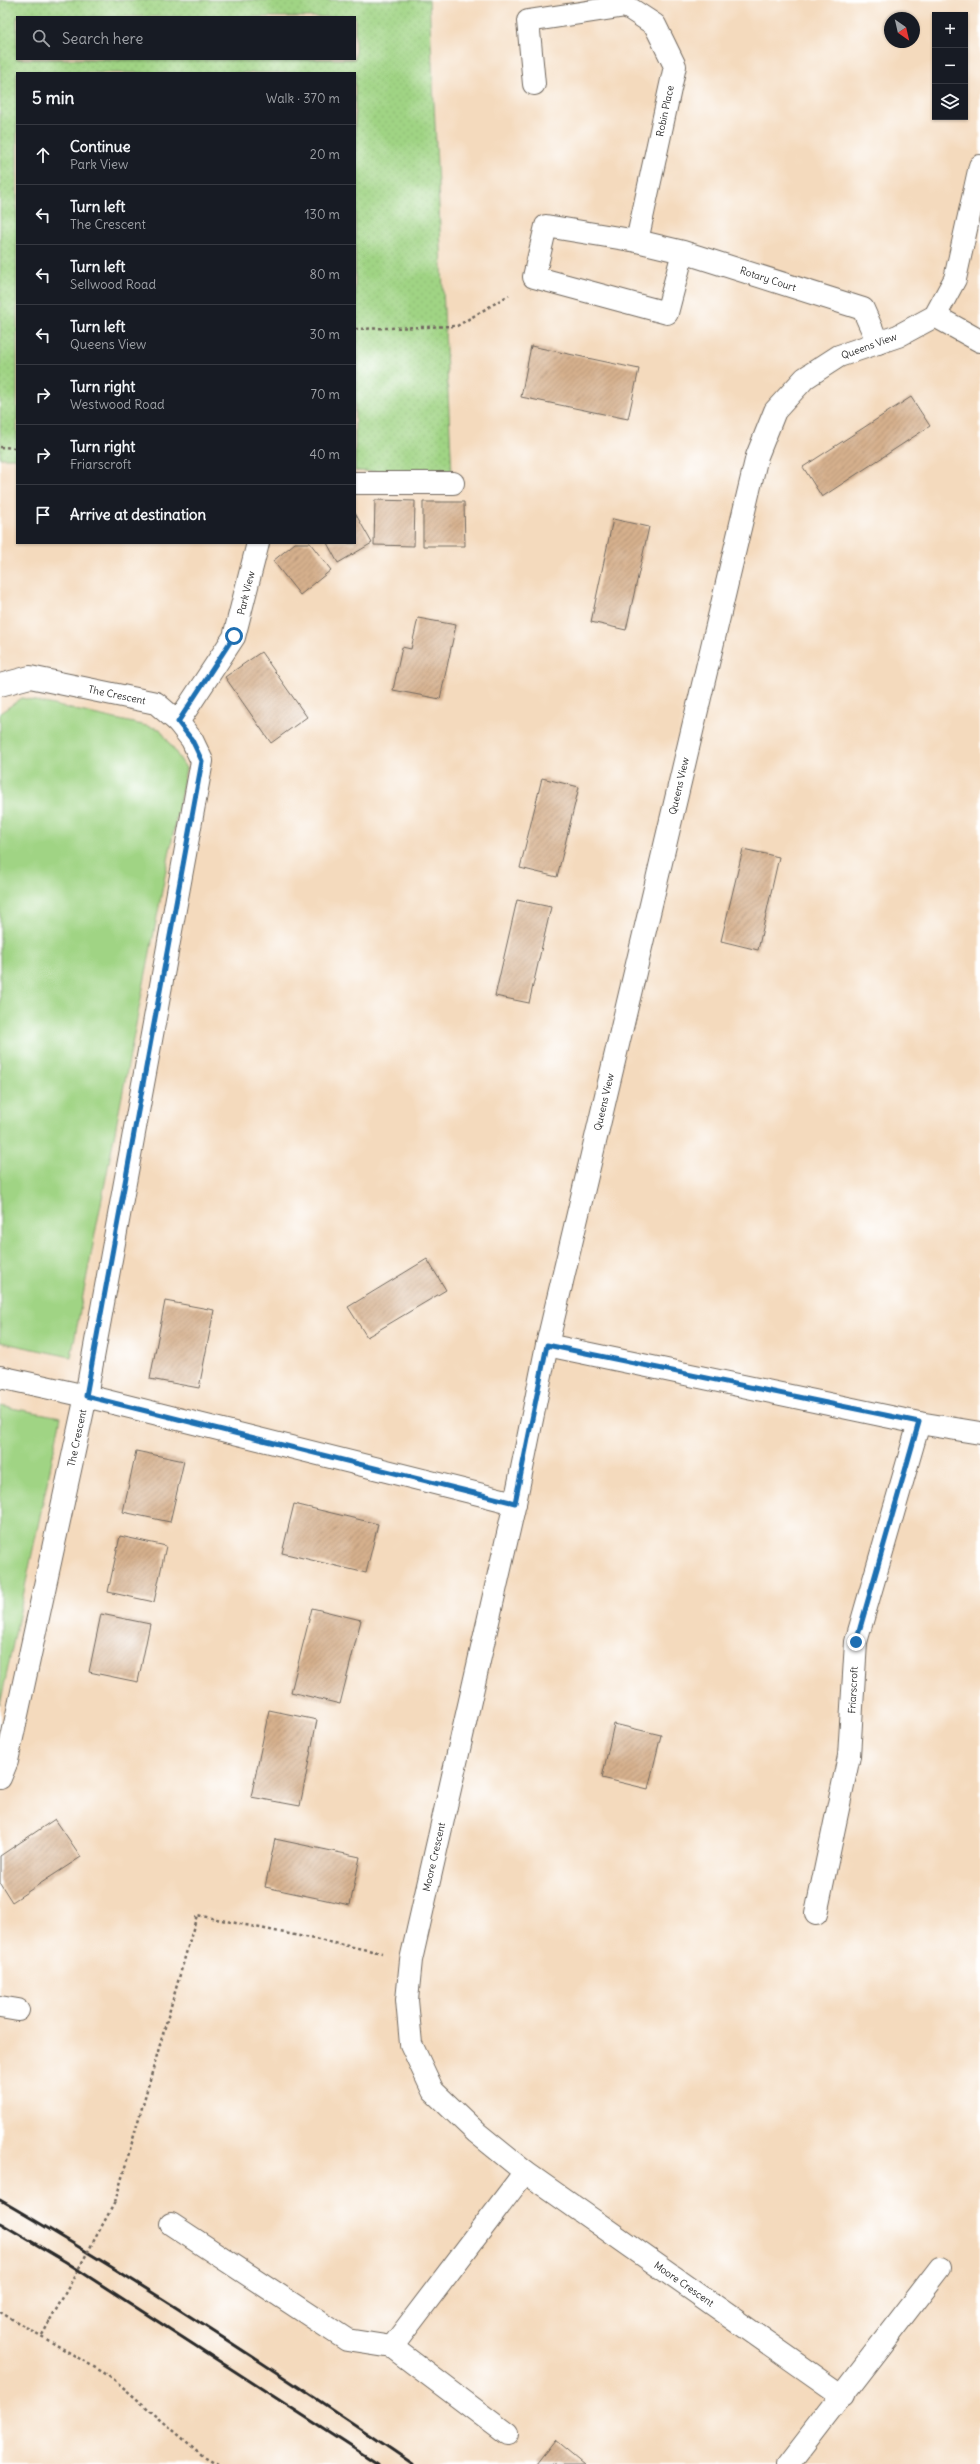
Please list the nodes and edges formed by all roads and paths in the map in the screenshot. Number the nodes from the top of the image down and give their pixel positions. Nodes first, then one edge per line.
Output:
1 (627, 3) edge
2 (534, 84) dead end
3 (980, 166) edge
4 (637, 240) junction
5 (682, 252) junction
6 (534, 277) junction
7 (935, 316) junction
8 (356, 329) edge
9 (980, 341) edge
10 (878, 343) junction
11 (0, 447) edge
12 (16, 448) edge
13 (453, 482) dead end
14 (356, 483) edge
15 (258, 544) edge
16 (0, 685) edge
17 (178, 722) junction
18 (547, 1345) junction
19 (0, 1377) edge
20 (86, 1396) junction
21 (919, 1422) junction
22 (980, 1433) edge
23 (515, 1503) junction
24 (0, 1778) edge
25 (816, 1914) dead end
26 (411, 1960) junction
27 (525, 2172) junction
28 (171, 2224) dead end
29 (940, 2268) dead end
30 (0, 2312) edge
31 (42, 2335) junction
32 (392, 2347) junction
33 (843, 2396) junction
34 (507, 2434) dead end
35 (218, 2464) edge
36 (789, 2464) edge

1 - 2 street
1 - 4 street, Robin Place
3 - 7 street
4 - 5 street, Rotary Court
4 - 6 street, Rotary Court
5 - 6 street
5 - 10 street, Rotary Court
6 - 8 path
7 - 9 street
7 - 10 street, Queens View
10 - 18 street, Queens View
11 - 12 path
13 - 14 street
15 - 17 street, Park View
16 - 17 street, The Crescent
17 - 20 street, The Crescent
18 - 21 street
18 - 23 street, Queens View
19 - 20 street
20 - 23 street
20 - 24 street, The Crescent
21 - 22 street
21 - 25 street, Friarscroft
23 - 26 street, Moore Crescent
26 - 27 street, Moore Crescent
26 - 31 path, bridge
27 - 32 street
27 - 33 street, Moore Crescent
28 - 32 street
29 - 33 street
30 - 31 path
31 - 35 path
32 - 34 street
33 - 36 street

